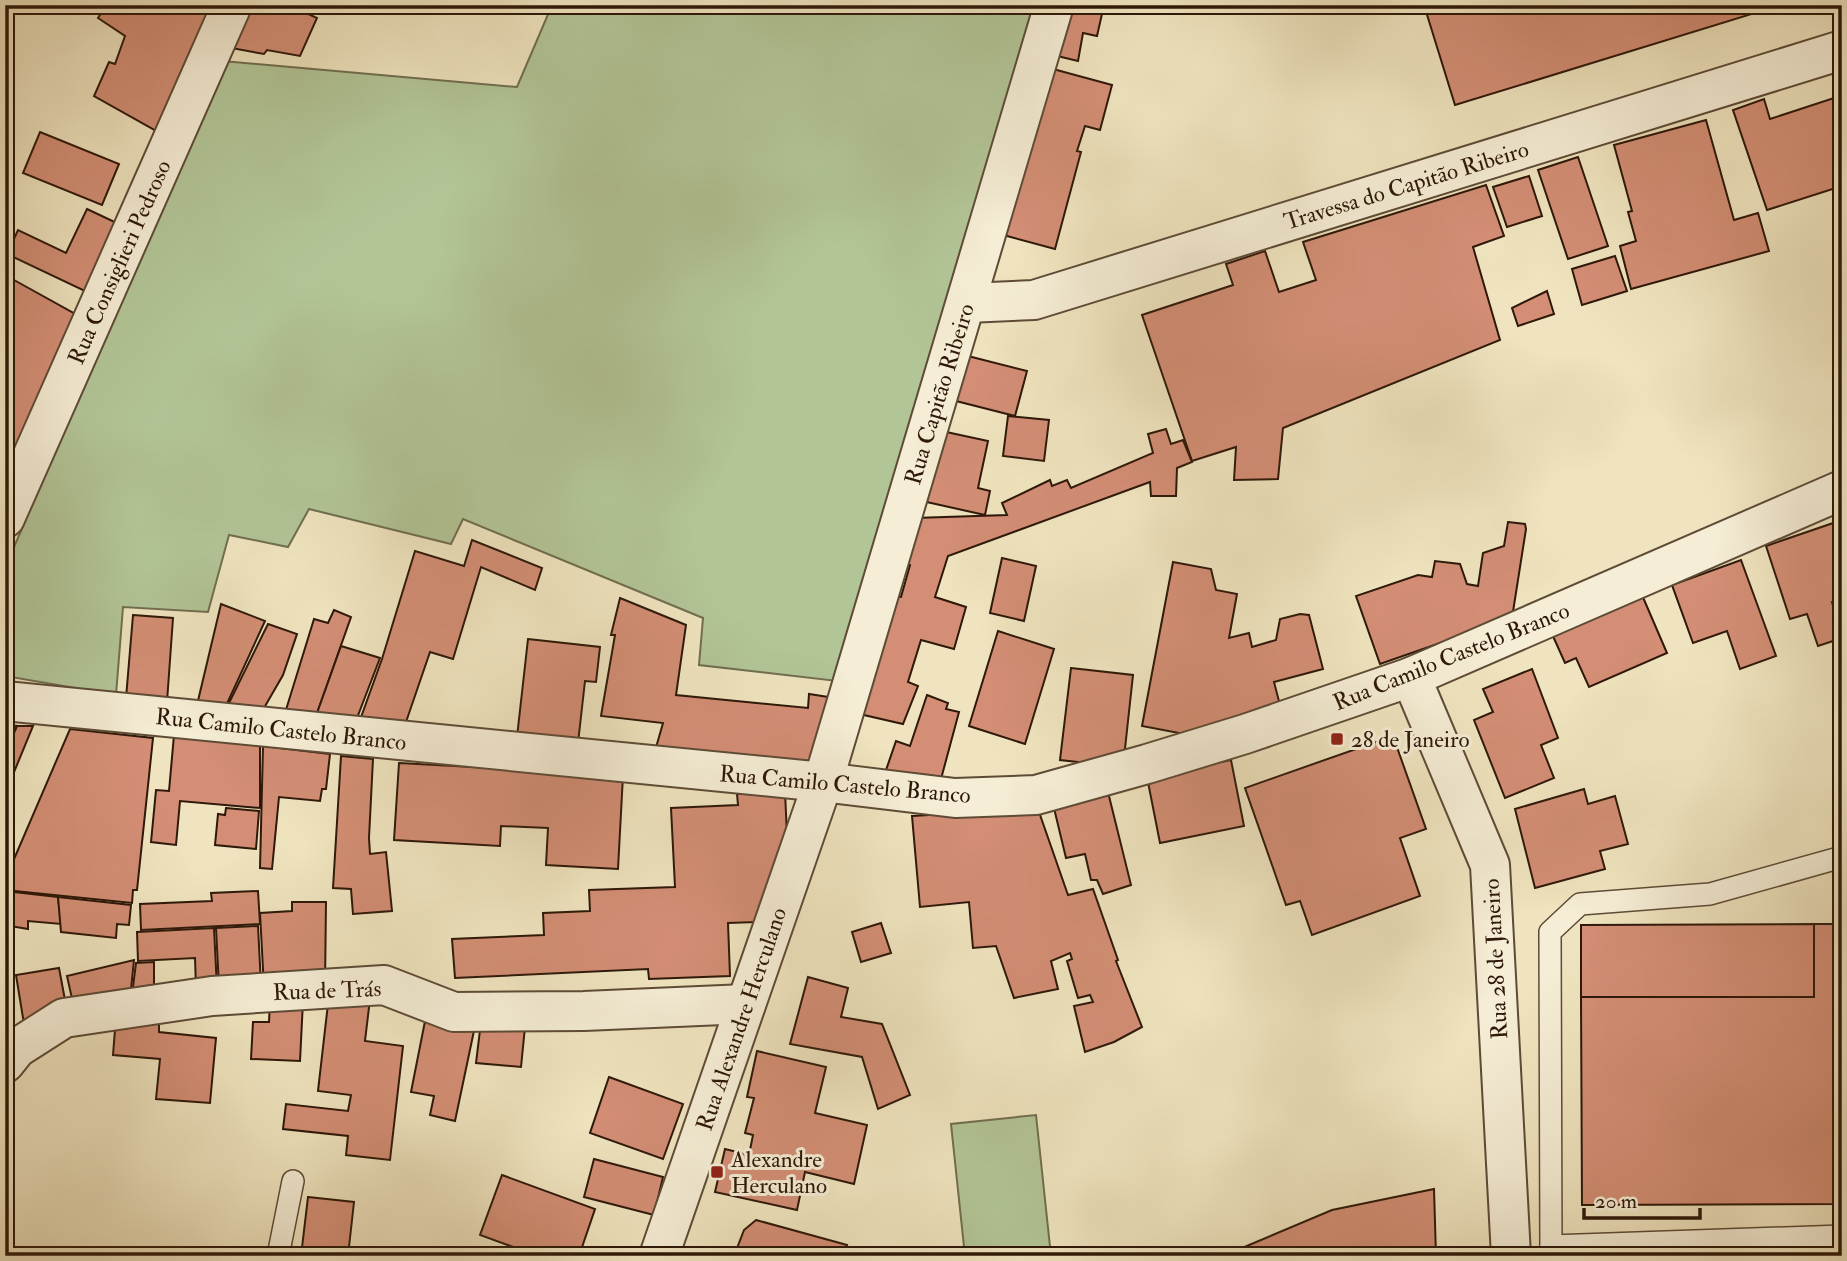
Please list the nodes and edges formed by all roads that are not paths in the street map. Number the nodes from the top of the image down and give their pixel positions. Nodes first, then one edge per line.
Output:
1 (232, 5) edge
2 (1054, 5) edge
3 (1842, 50) edge
4 (967, 303) junction
5 (1842, 490) edge
6 (5, 518) edge
7 (1411, 677) junction
8 (5, 701) edge
9 (823, 782) junction
10 (1842, 857) edge
11 (746, 1004) junction
12 (5, 1063) edge
13 (293, 1181) dead end
14 (1842, 1236) edge
15 (1551, 1251) edge
16 (278, 1256) edge
17 (659, 1256) edge
18 (1511, 1256) edge

1 - 6 street, Rua Consiglieri Pedroso
2 - 4 street, Rua Capitão Ribeiro
3 - 4 street, Travessa do Capitão Ribeiro
4 - 9 street, Rua Capitão Ribeiro
5 - 7 street, Rua Camilo Castelo Branco
7 - 9 street, Rua Camilo Castelo Branco
7 - 18 street, Rua 28 de Janeiro
8 - 9 street, Rua Camilo Castelo Branco
9 - 11 street, Rua Alexandre Herculano
10 - 15 lane
11 - 12 street, Rua de Trás
11 - 17 street, Rua Alexandre Herculano
13 - 16 lane
14 - 15 lane

